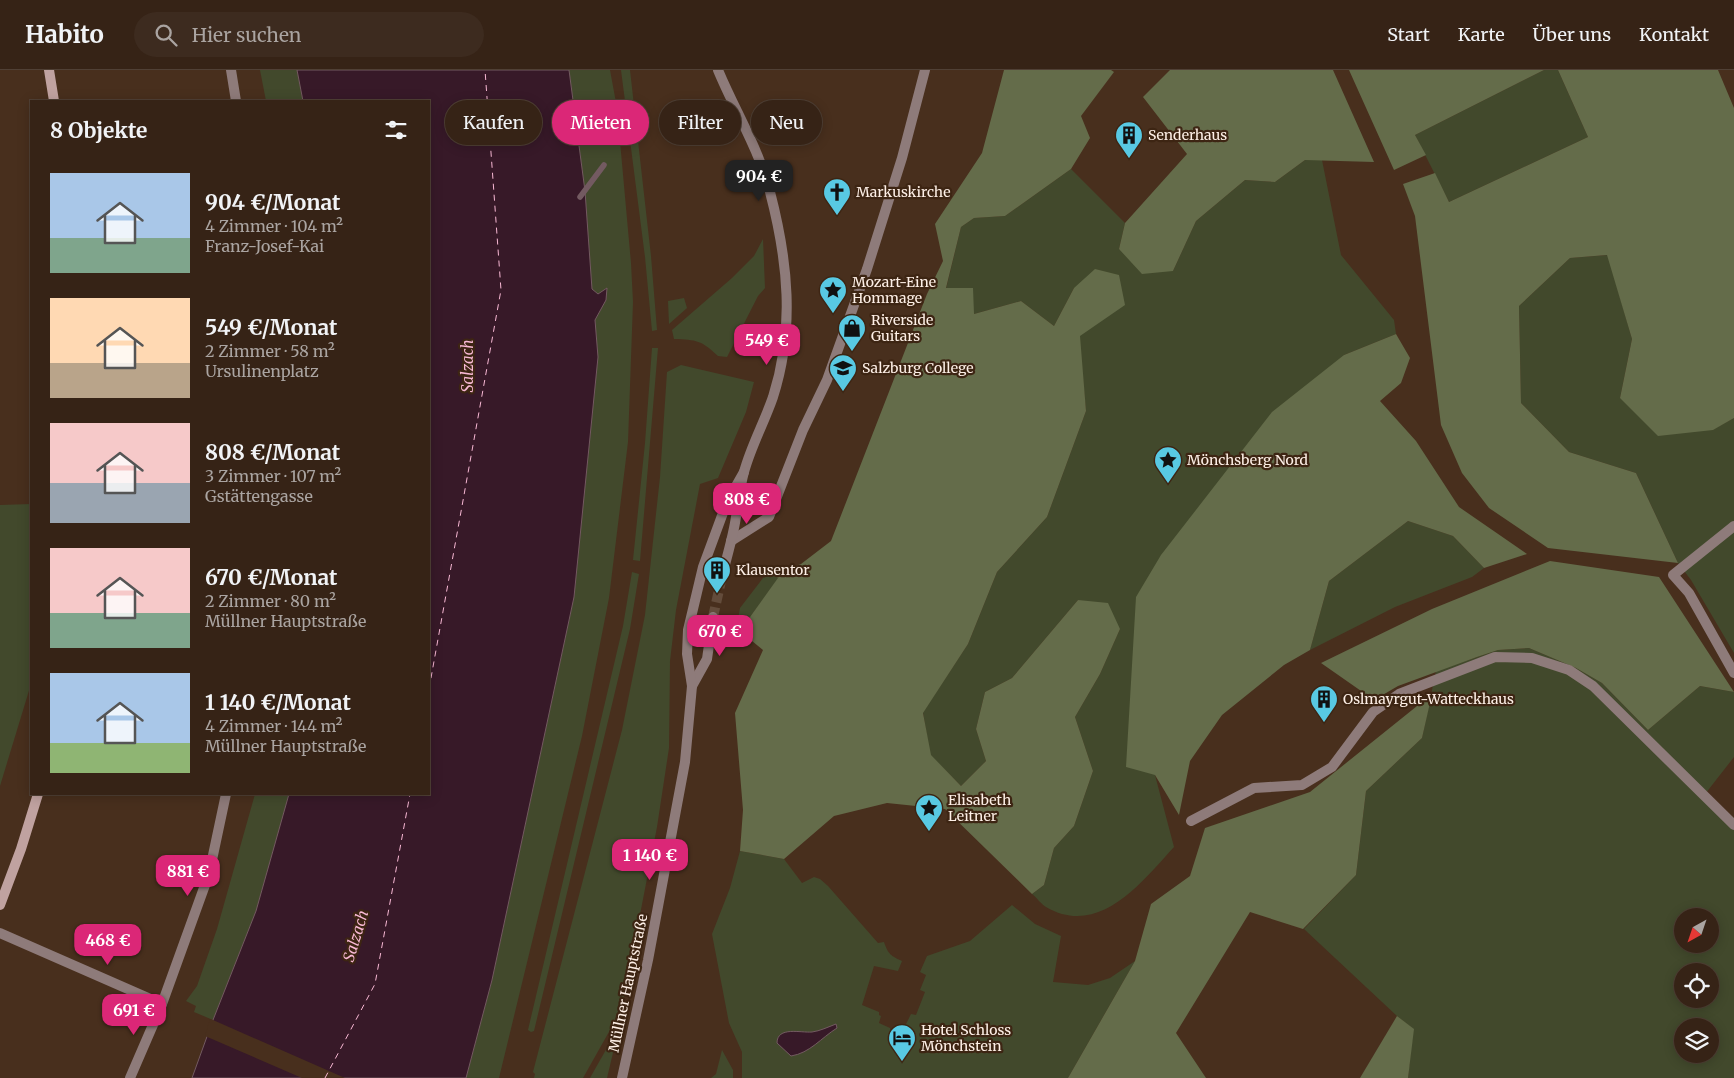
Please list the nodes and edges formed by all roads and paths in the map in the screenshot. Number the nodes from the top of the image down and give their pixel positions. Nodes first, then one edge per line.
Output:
1 (49, 70) edge
2 (232, 70) edge
3 (718, 70) edge
4 (925, 70) edge
5 (54, 100) edge
6 (236, 100) edge
7 (744, 472) junction
8 (1734, 526) edge
9 (731, 542) junction
10 (723, 572) tunnel mouth
11 (713, 617) tunnel mouth
12 (1734, 673) edge
13 (692, 686) junction
14 (38, 795) edge
15 (226, 795) edge
16 (1191, 821) dead end
17 (1734, 825) edge
18 (0, 905) edge
19 (0, 933) edge
20 (162, 1004) junction
21 (130, 1078) edge
22 (622, 1078) edge

1 - 5 main road
2 - 6 street
3 - 7 street
4 - 9 street
7 - 9 street
7 - 13 street, Müllner Hauptstraße
8 - 12 street
9 - 10 street
11 - 13 street, Müllner Hauptstraße
13 - 22 street, Müllner Hauptstraße
14 - 18 main road
15 - 20 street
16 - 17 street
19 - 20 street
20 - 21 street

